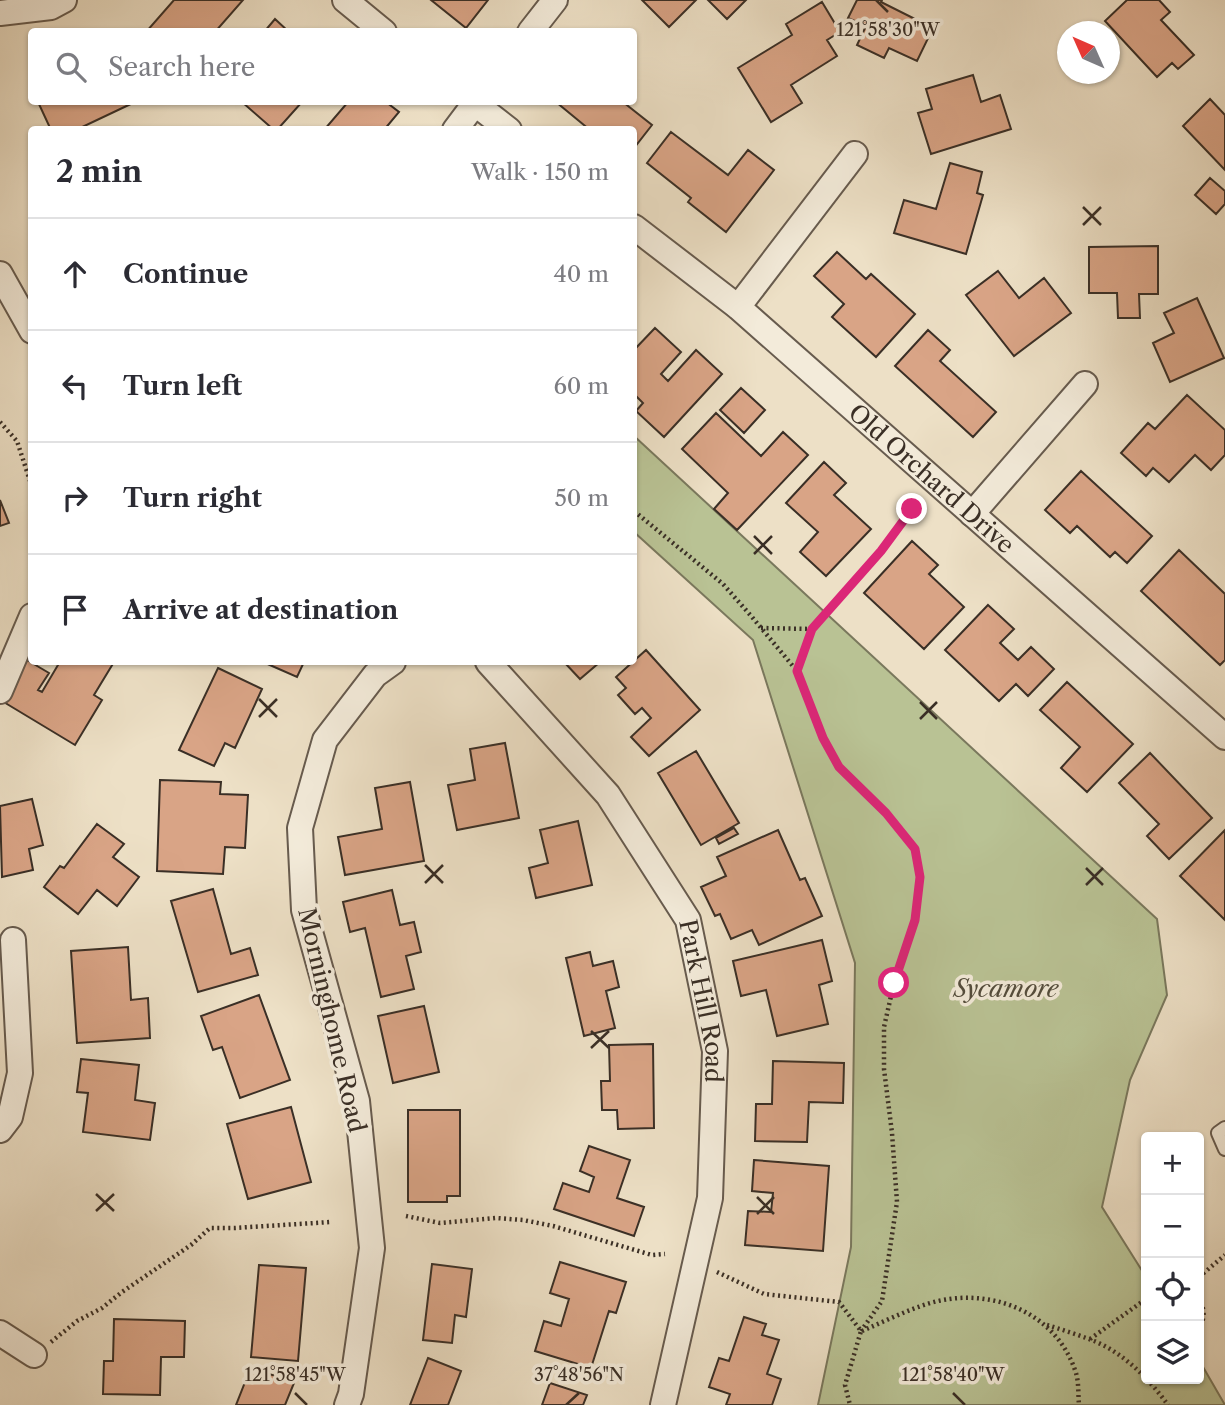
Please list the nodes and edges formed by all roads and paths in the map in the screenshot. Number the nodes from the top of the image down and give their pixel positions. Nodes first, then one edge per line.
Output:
1 (64, 0) edge
2 (345, 0) edge
3 (555, 0) edge
4 (0, 13) edge
5 (379, 28) edge
6 (533, 28) edge
7 (472, 105) edge
8 (478, 105) edge
9 (458, 126) edge
10 (504, 126) edge
11 (855, 154) dead end
12 (637, 228) edge
13 (0, 274) edge
14 (738, 307) junction
15 (28, 321) edge
16 (1085, 384) dead end
17 (0, 422) edge
18 (28, 475) edge
19 (912, 509) dead end
20 (637, 513) edge
21 (972, 514) junction
22 (28, 625) edge
23 (761, 628) junction
24 (812, 629) junction
25 (389, 665) edge
26 (491, 665) edge
27 (797, 671) junction
28 (0, 691) edge
29 (1225, 737) edge
30 (13, 940) dead end
31 (1225, 1128) edge
32 (0, 1130) edge
33 (1225, 1149) edge
34 (406, 1216) dead end
35 (331, 1222) dead end
36 (665, 1254) dead end
37 (1225, 1255) edge
38 (718, 1272) dead end
39 (1204, 1273) edge
40 (1141, 1303) edge
41 (1047, 1325) junction
42 (861, 1331) junction
43 (0, 1333) edge
44 (1089, 1339) junction
45 (34, 1355) joint
46 (347, 1405) edge
47 (663, 1405) edge
48 (850, 1405) edge
49 (1079, 1405) edge
50 (1168, 1405) edge

1 - 4 street
2 - 5 street
3 - 6 street
7 - 9 street
8 - 10 street
11 - 14 street
12 - 14 street, Old Orchard Drive
13 - 15 street
14 - 21 street, Old Orchard Drive
16 - 21 street
17 - 18 path
19 - 24 path
20 - 23 path
21 - 29 street, Old Orchard Drive
22 - 28 street
23 - 24 path
23 - 27 path
24 - 27 path
25 - 46 street, Morninghome Road
26 - 47 street, Park Hill Road
27 - 42 path
30 - 32 street
31 - 33 lane
34 - 36 path
35 - 45 path
37 - 39 path
38 - 42 path
40 - 44 path
41 - 42 path
41 - 44 path
41 - 49 path
42 - 48 path
43 - 45 street
44 - 50 path

